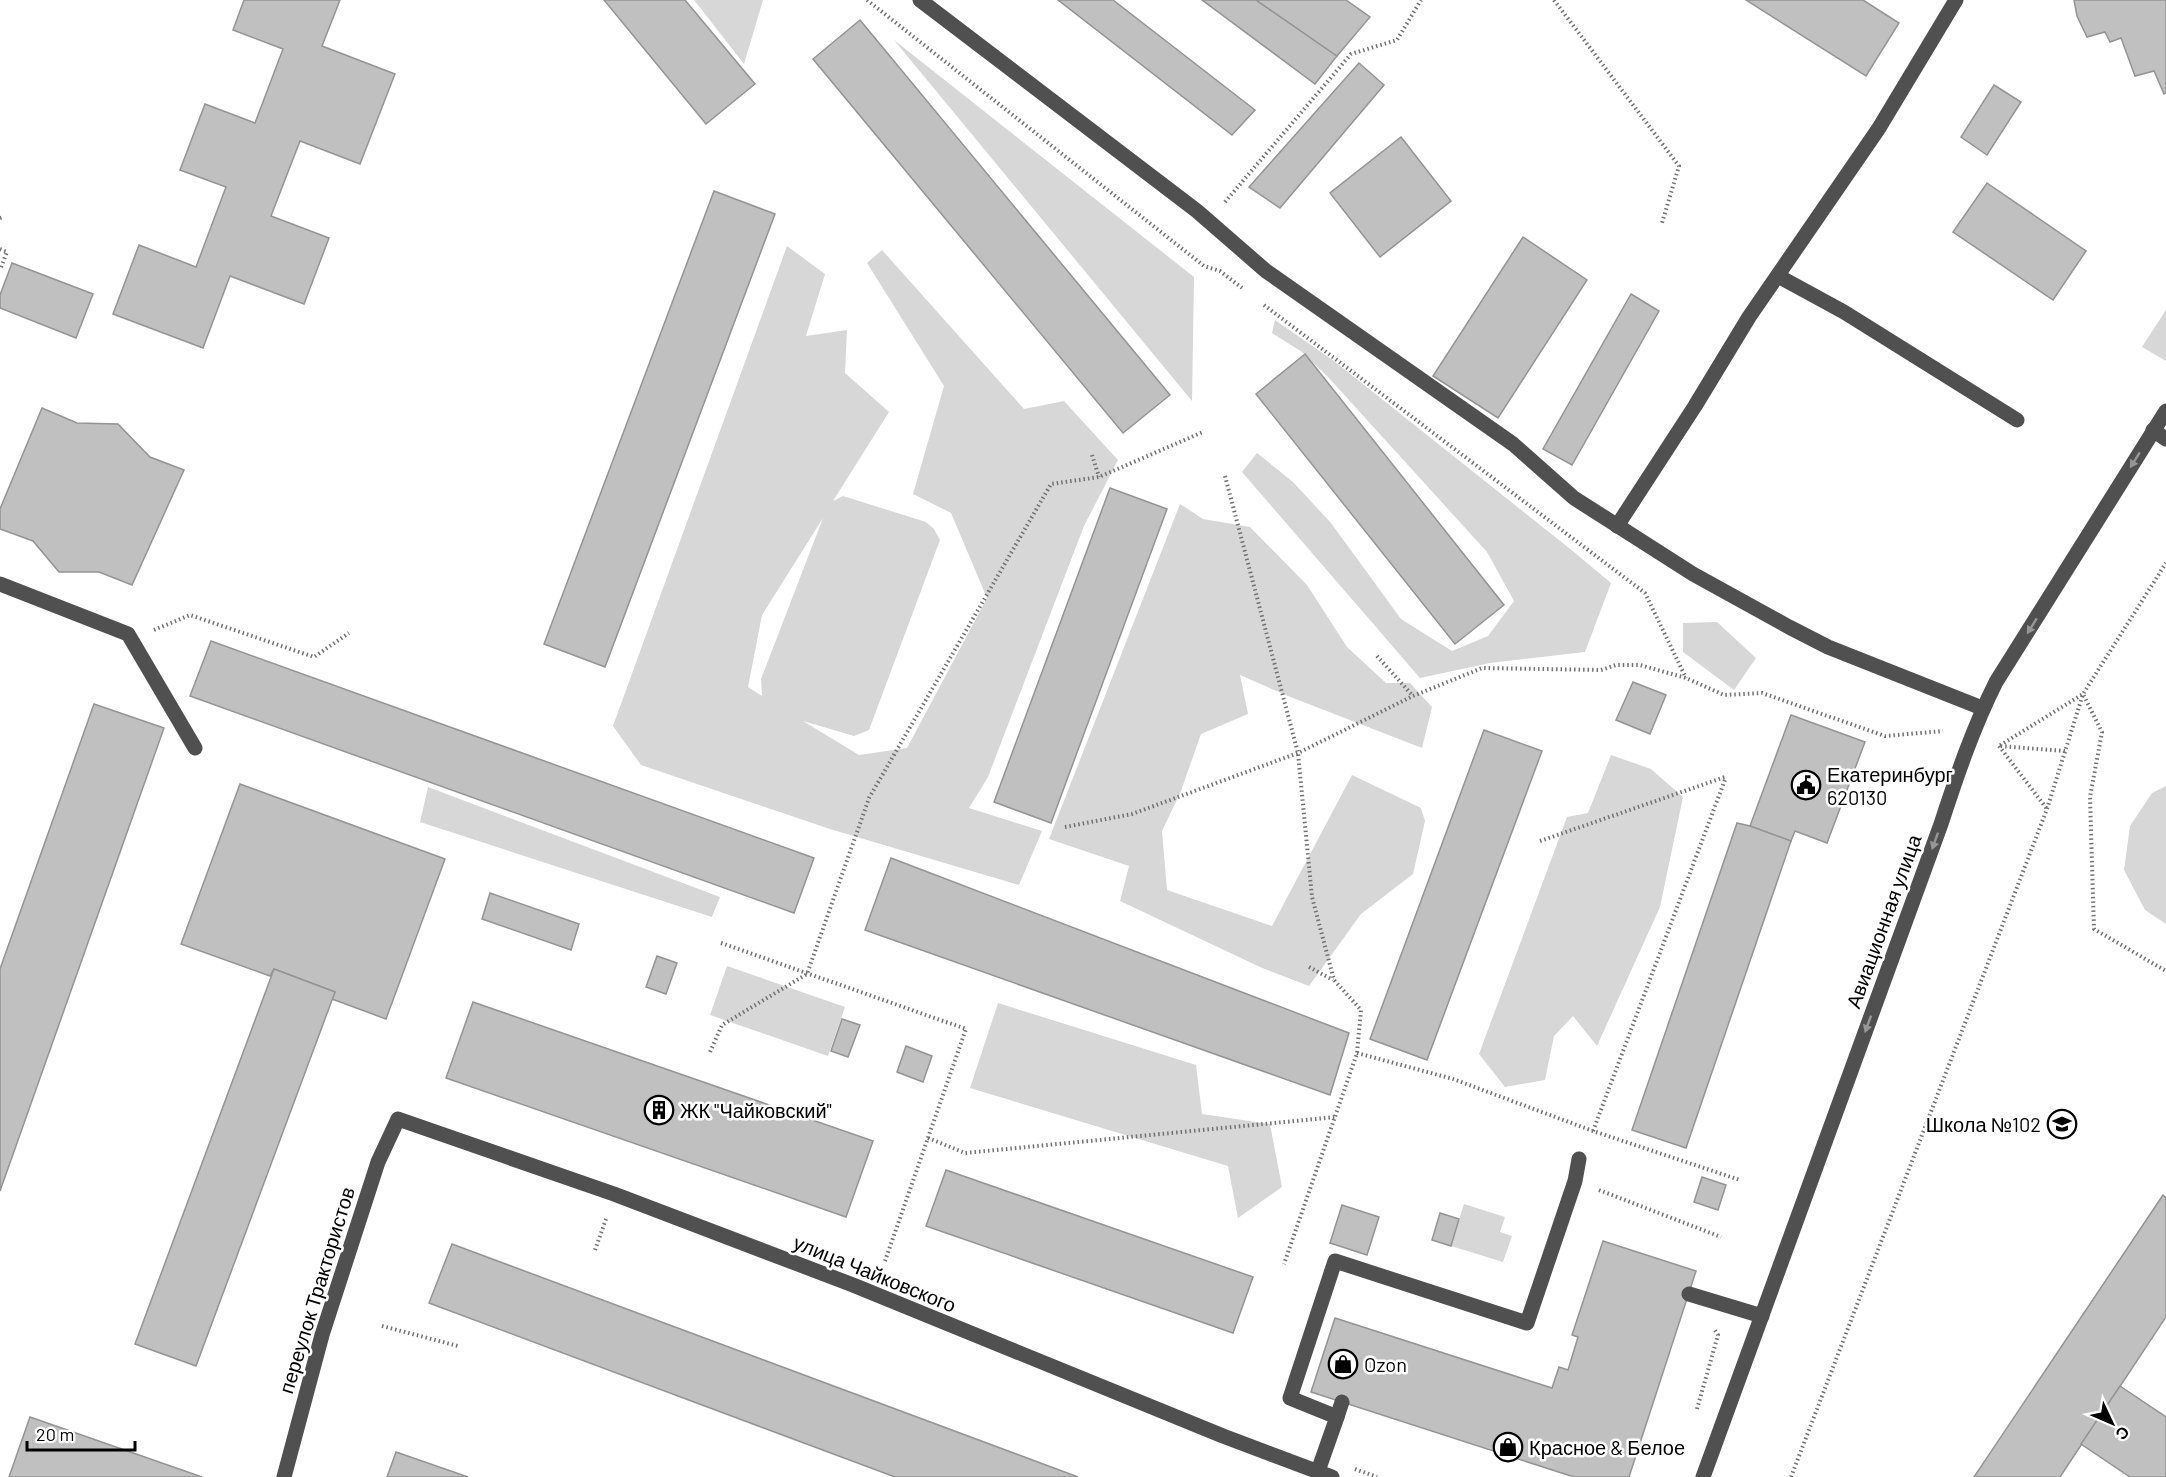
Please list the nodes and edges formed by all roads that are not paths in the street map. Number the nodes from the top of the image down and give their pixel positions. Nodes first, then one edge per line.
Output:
1 (920, 0) edge
2 (1956, 0) edge
3 (1778, 276) junction
4 (2166, 411) edge
5 (2017, 420) dead end
6 (2160, 434) edge
7 (1617, 525) junction
8 (0, 584) edge
9 (1982, 708) junction
10 (195, 748) dead end
11 (398, 1119) joint
12 (1579, 1159) dead end
13 (1689, 1294) dead end
14 (1762, 1316) junction
15 (1325, 1474) edge
16 (284, 1477) edge
17 (1703, 1477) edge

1 - 7 street
2 - 3 street
3 - 5 street
3 - 7 street
4 - 6 street, Авиационная улица
6 -> 9 street, Авиационная улица
7 - 9 street
8 - 10 street
9 -> 14 street, Авиационная улица
11 - 15 street, улица Чайковского
11 - 16 street, переулок Трактористов
12 - 15 street
13 - 14 street
14 - 17 street, Авиационная улица

